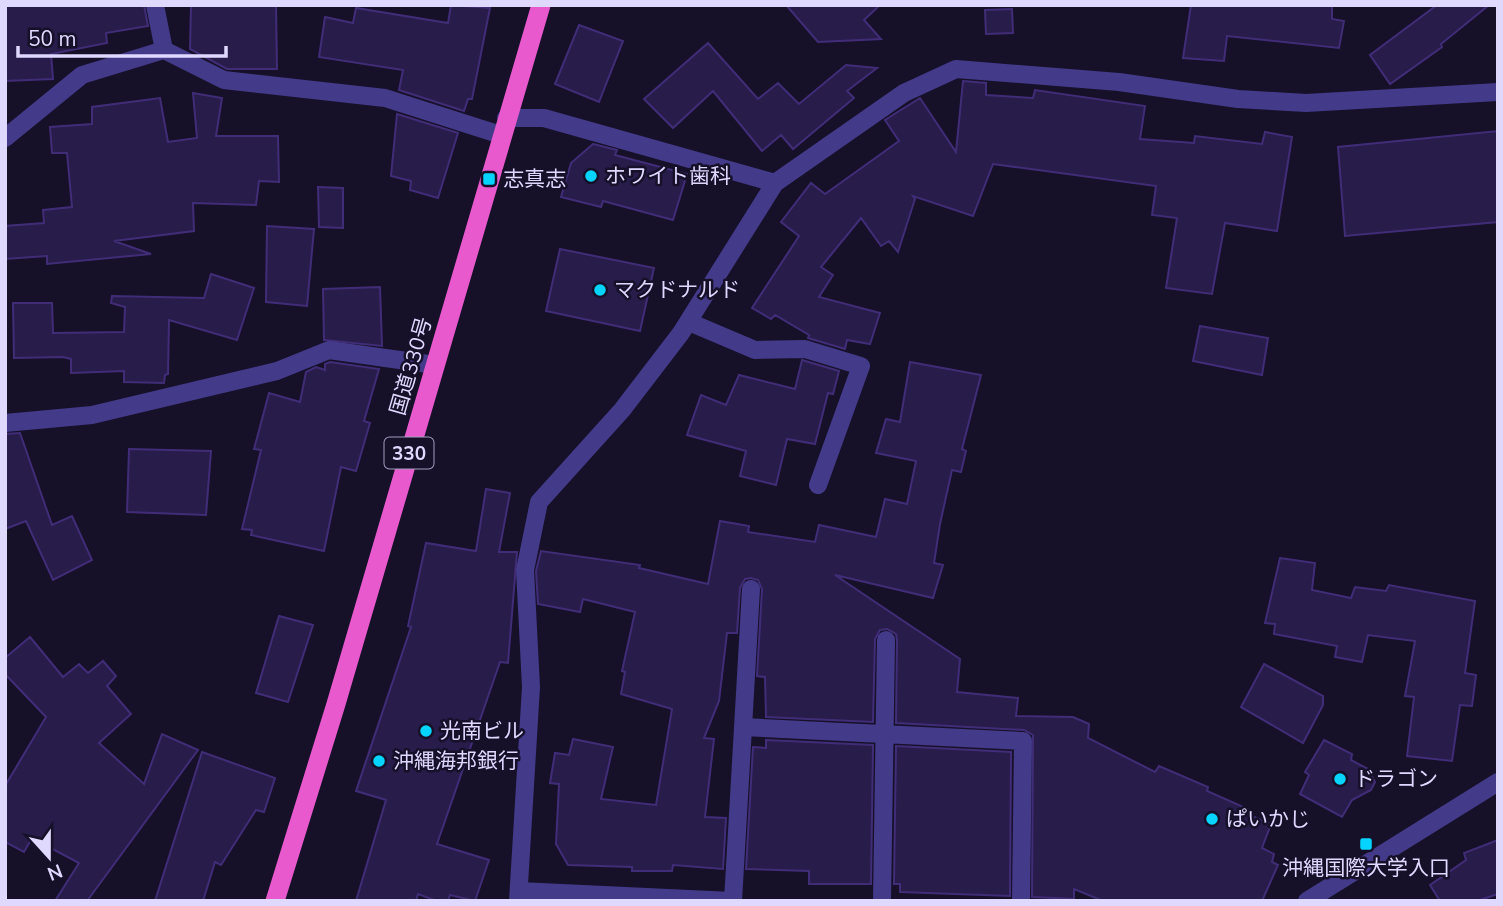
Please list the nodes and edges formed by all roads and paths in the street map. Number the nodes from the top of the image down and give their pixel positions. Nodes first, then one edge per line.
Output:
1 (155, 5) edge
2 (541, 5) edge
3 (164, 50) junction
4 (1498, 92) edge
5 (504, 127) junction
6 (5, 138) edge
7 (775, 183) junction
8 (689, 321) junction
9 (435, 365) junction
10 (5, 423) edge
11 (818, 485) dead end
12 (751, 589) dead end
13 (886, 640) dead end
14 (743, 727) junction
15 (885, 735) junction
16 (1498, 782) edge
17 (518, 896) edge
18 (275, 901) edge
19 (732, 901) edge
20 (882, 901) edge
21 (1021, 901) edge
22 (1307, 901) edge

1 - 3 street
2 - 5 highway, 国道330号 / 330
3 - 5 street
3 - 6 street
4 - 7 street
5 - 7 street
5 - 9 highway, 国道330号 / 330
7 - 8 street
8 - 11 street
8 - 17 street
9 - 10 street
9 - 18 highway, 国道330号 / 330
12 - 14 street
13 - 15 street
14 - 15 street
14 - 19 street
15 - 20 street
15 - 21 street
16 - 22 street
17 - 19 street

